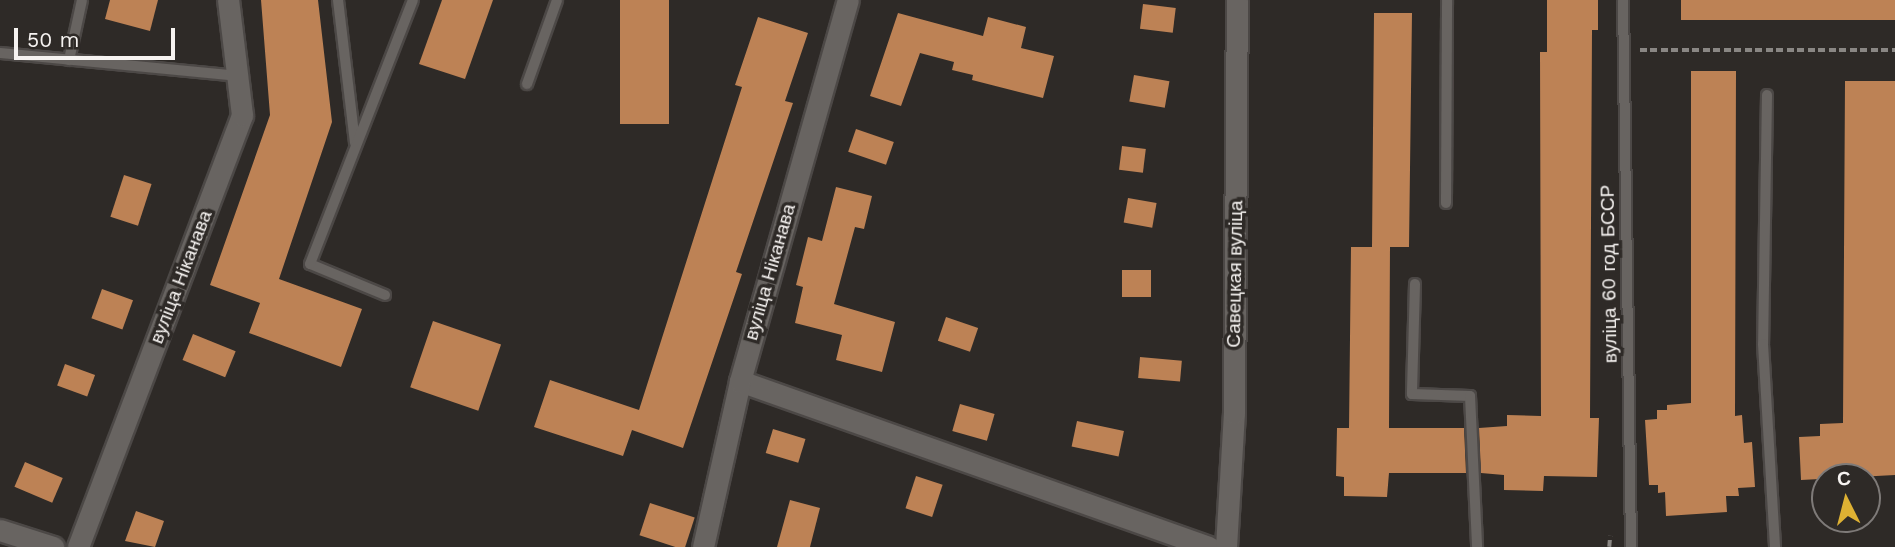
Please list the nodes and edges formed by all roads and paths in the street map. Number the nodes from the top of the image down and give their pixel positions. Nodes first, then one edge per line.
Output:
1 (82, 0) edge
2 (228, 0) edge
3 (338, 0) edge
4 (413, 0) edge
5 (557, 0) edge
6 (848, 0) edge
7 (1237, 0) edge
8 (1447, 0) edge
9 (1623, 0) edge
10 (1623, 50) junction
11 (1895, 50) edge
12 (0, 53) edge
13 (69, 60) junction
14 (237, 76) junction
15 (527, 84) dead end
16 (1768, 95) dead end
17 (356, 147) junction
18 (1446, 203) dead end
19 (1415, 285) dead end
20 (385, 295) dead end
21 (740, 381) junction
22 (0, 530) edge
23 (1610, 536) dead end
24 (53, 547) edge
25 (78, 547) edge
26 (703, 547) edge
27 (1208, 547) edge
28 (1226, 547) edge
29 (1476, 547) edge
30 (1609, 547) edge
31 (1631, 547) edge
32 (1775, 547) edge

1 - 13 lane
2 - 14 street, вуліца Ніканава
3 - 17 lane
4 - 17 lane
5 - 15 lane
6 - 21 street, вуліца Ніканава
7 - 28 street, Савецкая вуліца
8 - 18 lane
9 - 10 lane, вуліца 60 год БССР
10 - 11 path
10 - 31 lane, вуліца 60 год БССР
12 - 13 lane
13 - 14 lane
14 - 25 street, вуліца Ніканава
16 - 32 lane
17 - 20 lane
19 - 29 lane
21 - 26 street, вуліца Ніканава
21 - 27 street
22 - 24 street
23 - 30 path

